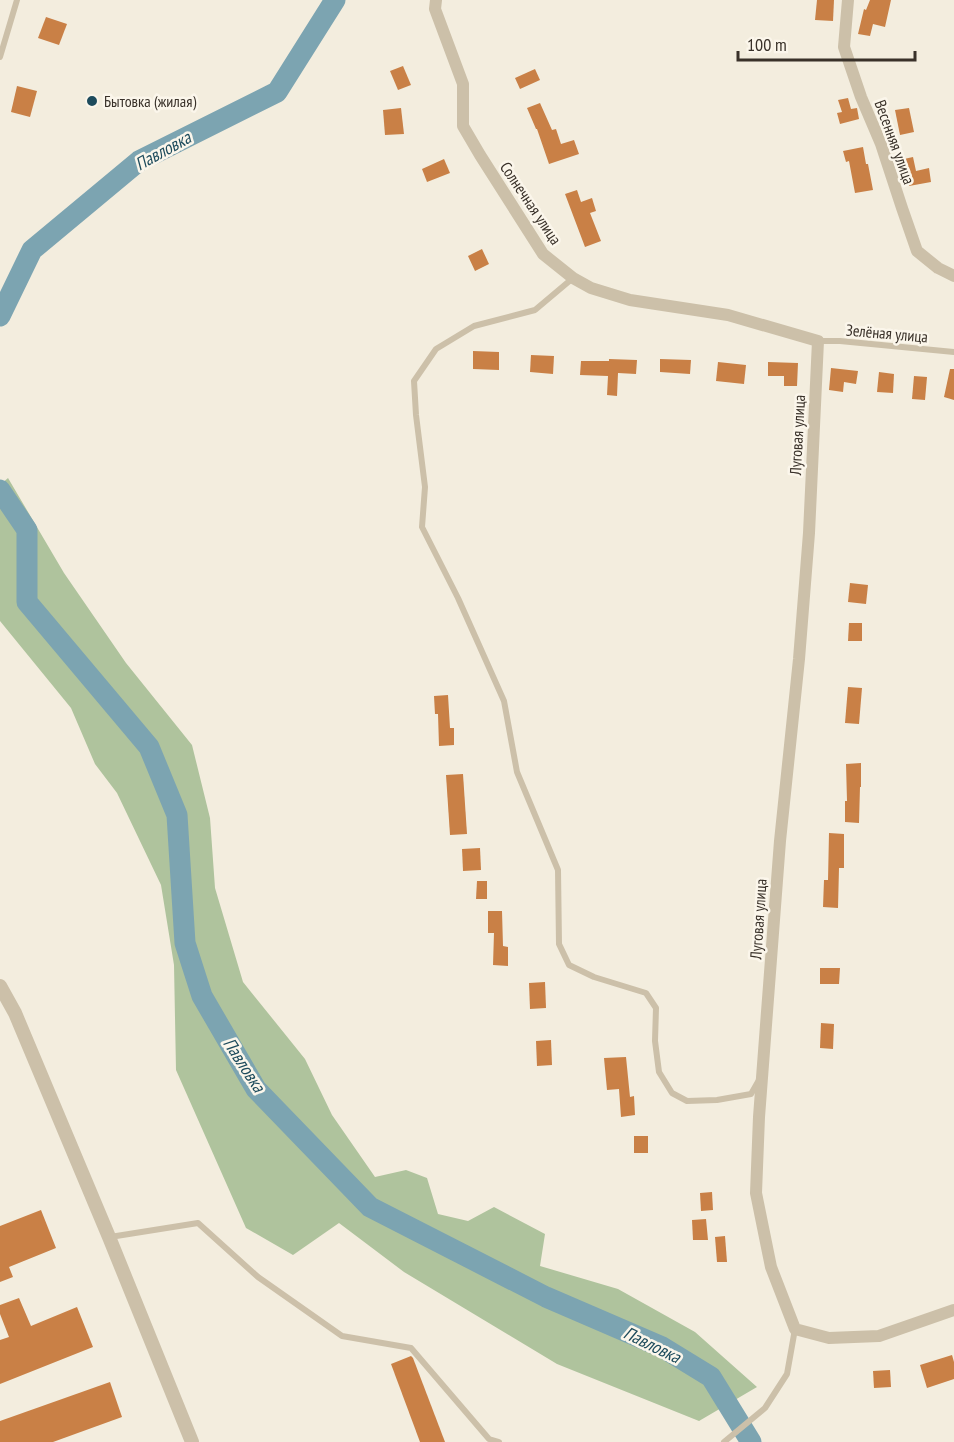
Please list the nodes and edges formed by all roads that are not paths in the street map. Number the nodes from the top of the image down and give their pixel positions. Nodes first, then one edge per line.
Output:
1 (17, 0) edge
2 (436, 0) edge
3 (848, 0) edge
4 (0, 57) edge
5 (954, 276) edge
6 (573, 278) junction
7 (818, 341) junction
8 (954, 352) edge
9 (0, 986) edge
10 (763, 1075) junction
11 (109, 1237) junction
12 (954, 1310) edge
13 (795, 1329) junction
14 (192, 1442) edge
15 (499, 1442) edge
16 (724, 1442) edge

1 - 4 lane
2 - 6 street, Солнечная улица
3 - 5 street, Весенняя улица
6 - 7 street, Солнечная улица
6 - 10 lane
7 - 8 lane, Зелёная улица
7 - 10 street, Луговая улица
9 - 11 street
10 - 13 street, Луговая улица
11 - 14 street
11 - 15 lane
12 - 13 street
13 - 16 lane

